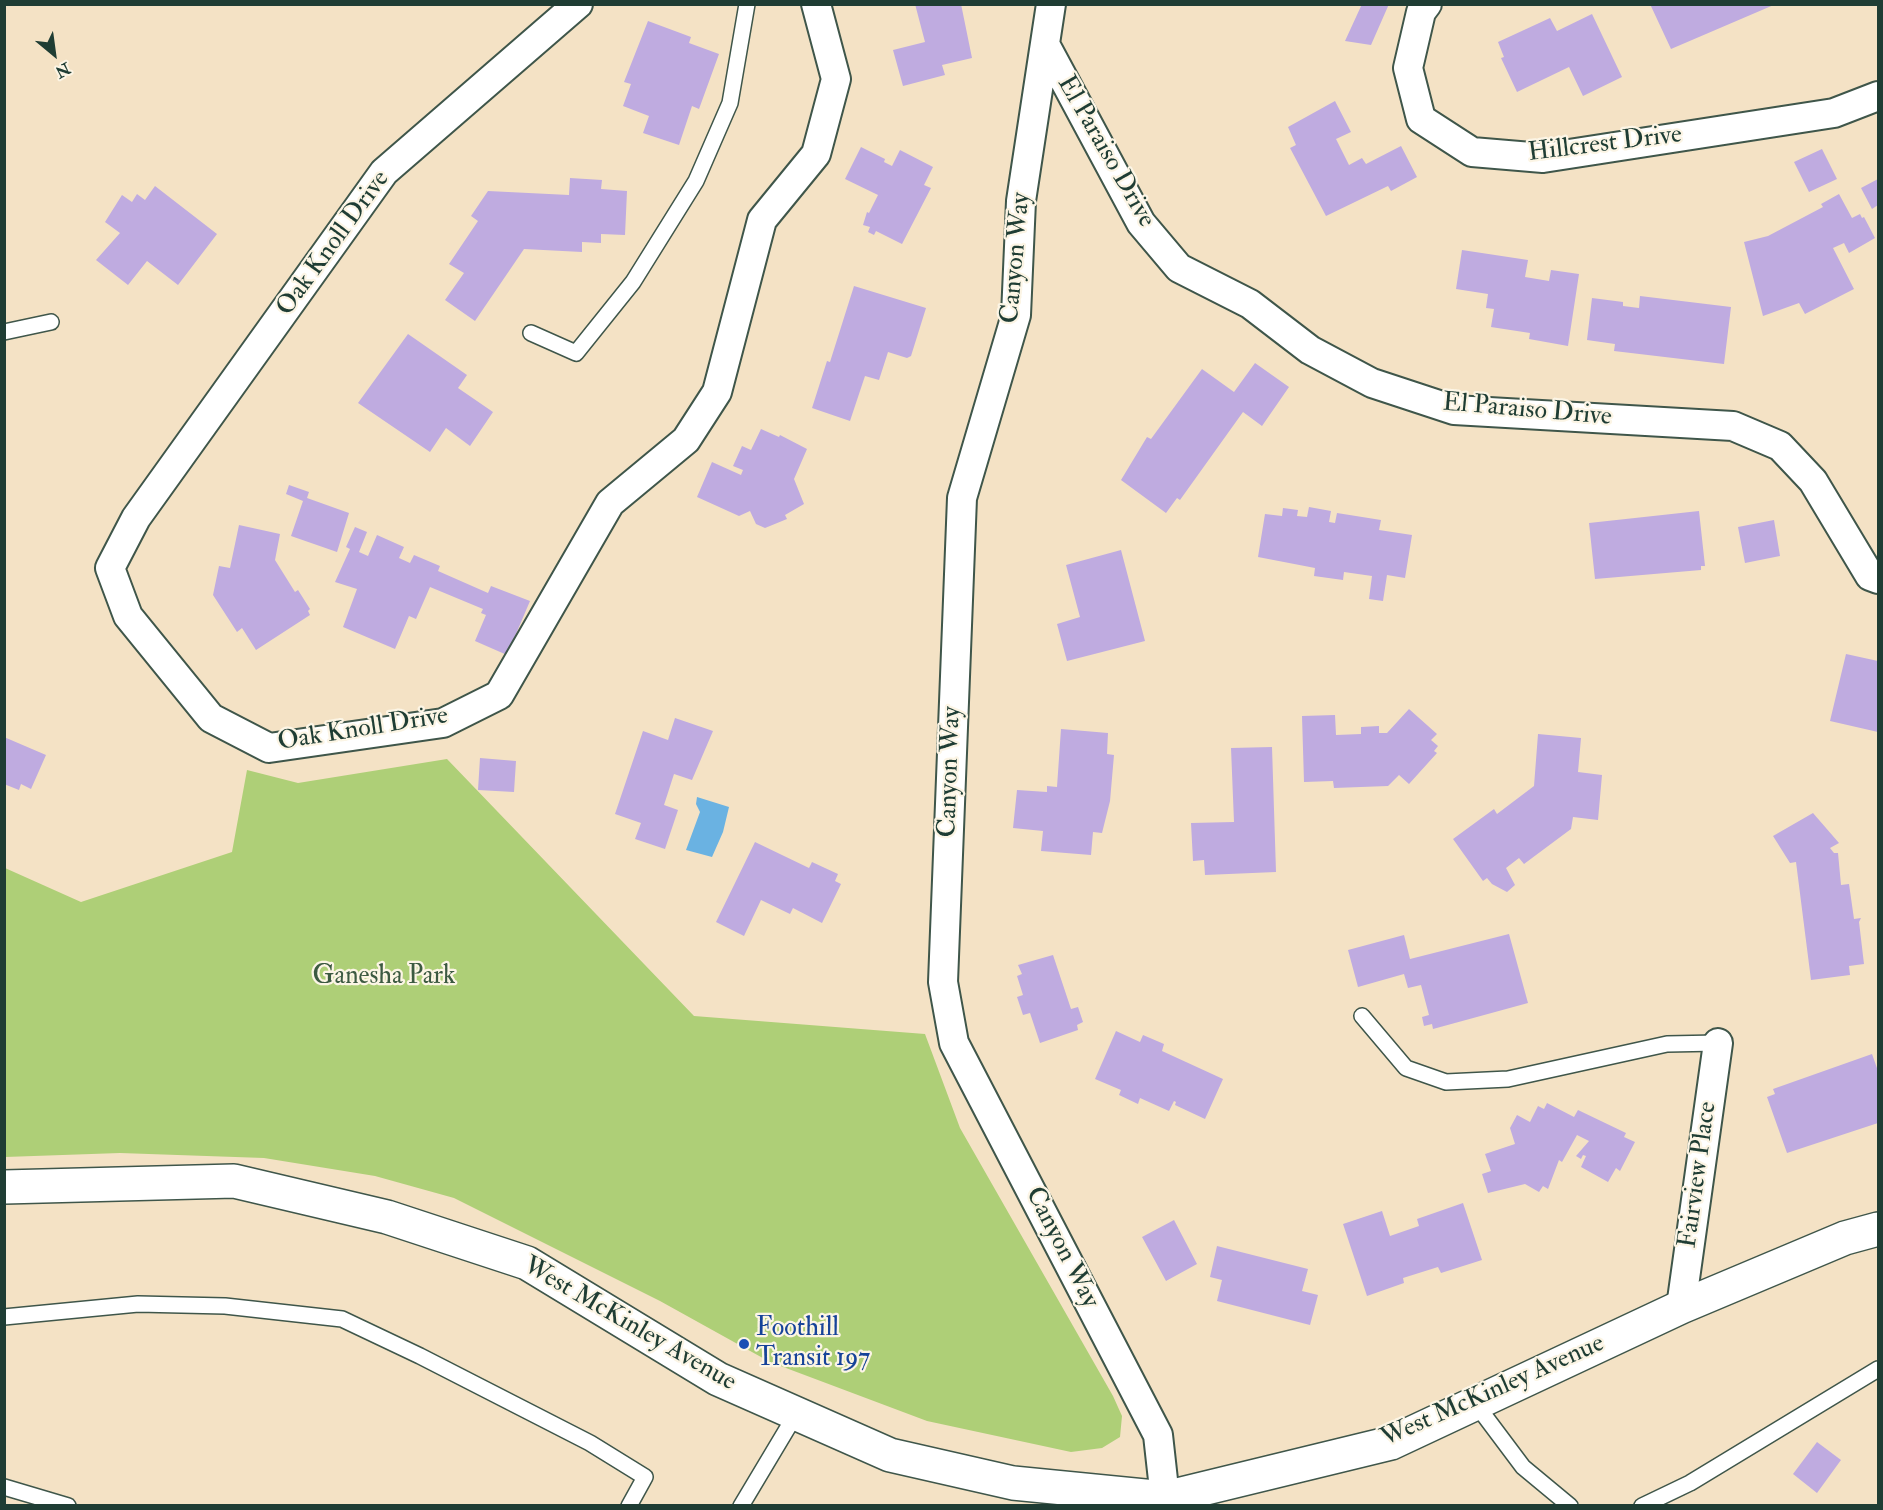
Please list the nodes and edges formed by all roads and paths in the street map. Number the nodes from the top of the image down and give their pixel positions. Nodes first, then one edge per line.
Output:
1 (578, 4) edge
2 (747, 4) edge
3 (816, 4) edge
4 (1051, 4) edge
5 (1427, 4) edge
6 (1047, 48) junction
7 (1878, 96) edge
8 (51, 322) dead end
9 (4, 332) edge
10 (531, 333) dead end
11 (1878, 579) edge
12 (1362, 1016) dead end
13 (1718, 1043) joint
14 (4, 1187) edge
15 (1878, 1228) edge
16 (1681, 1307) junction
17 (4, 1317) edge
18 (1878, 1369) edge
19 (1475, 1403) junction
20 (796, 1413) junction
21 (4, 1487) edge
22 (1165, 1498) junction
23 (68, 1506) edge
24 (629, 1506) edge
25 (741, 1506) edge
26 (1570, 1506) edge
27 (1642, 1506) edge

1 - 3 street, Oak Knoll Drive
2 - 10 lane
4 - 6 street, Canyon Way
5 - 7 street, Hillcrest Drive
6 - 11 street, El Paraiso Drive
6 - 22 street, Canyon Way
8 - 9 lane
12 - 13 lane
13 - 16 street, Fairview Place
14 - 20 main road, West McKinley Avenue
15 - 16 main road, West McKinley Avenue
16 - 19 main road, West McKinley Avenue
17 - 24 lane
18 - 27 lane
19 - 22 main road, West McKinley Avenue
19 - 26 lane
20 - 22 main road, West McKinley Avenue
20 - 25 lane
21 - 23 lane

